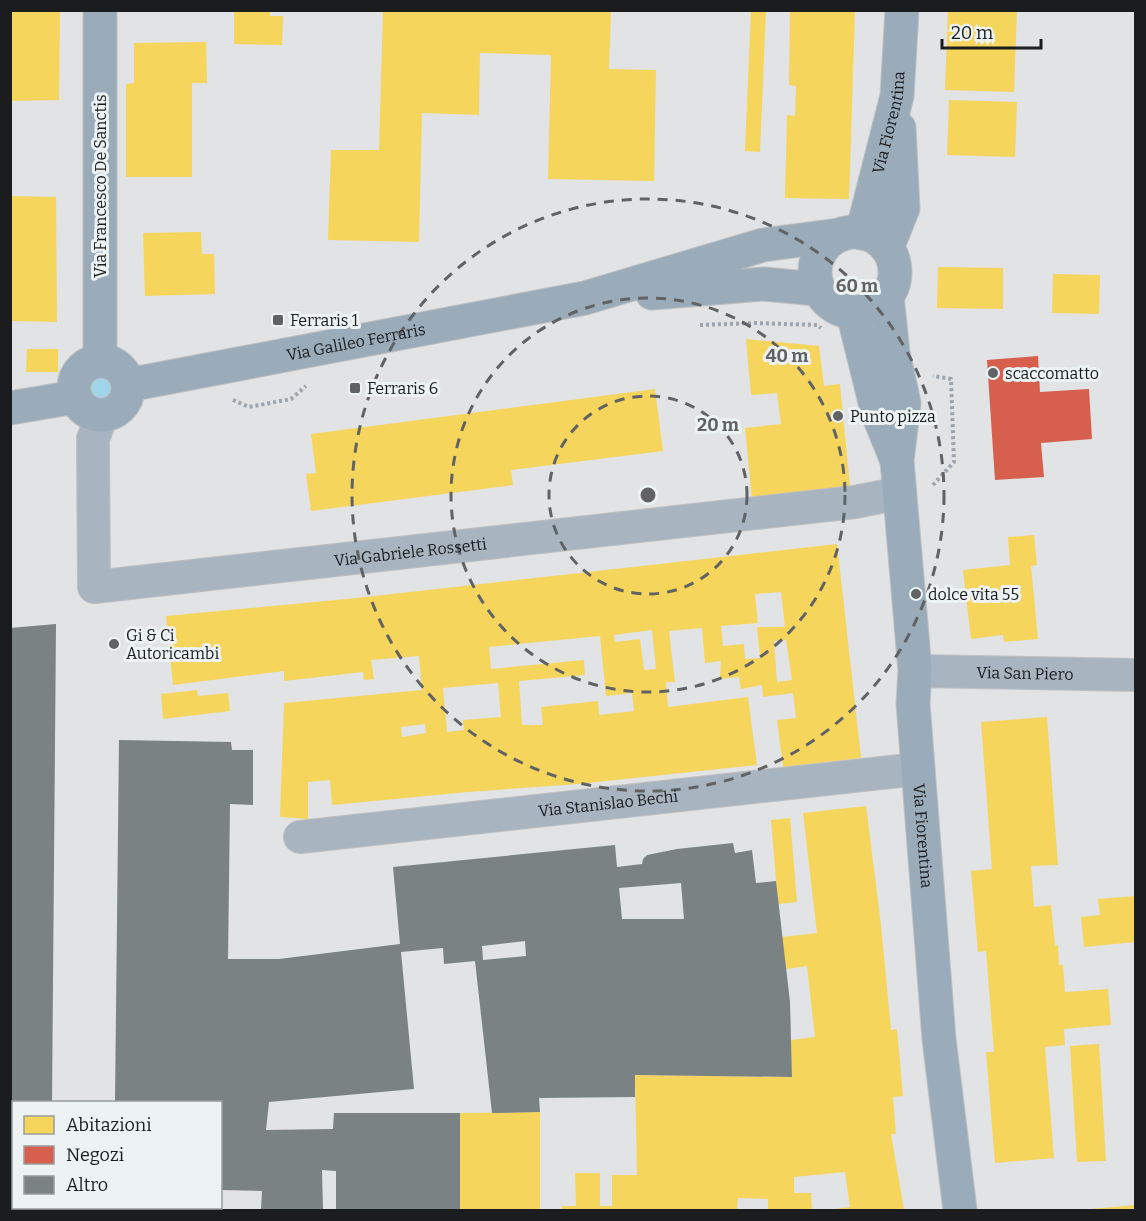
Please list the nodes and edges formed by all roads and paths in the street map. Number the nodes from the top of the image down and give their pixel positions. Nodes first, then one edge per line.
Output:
1 (100, 10) edge
2 (902, 10) edge
3 (863, 239) junction
4 (817, 289) junction
5 (888, 296) junction
6 (585, 298) junction
7 (854, 313) junction
8 (697, 325) dead end
9 (826, 331) dead end
10 (100, 361) junction
11 (931, 376) dead end
12 (309, 383) dead end
13 (128, 385) junction
14 (75, 397) junction
15 (231, 400) dead end
16 (10, 408) edge
17 (102, 415) junction
18 (897, 461) junction
19 (932, 486) dead end
20 (900, 493) junction
21 (915, 671) junction
22 (1136, 675) edge
23 (918, 769) junction
24 (300, 837) dead end
25 (960, 1210) edge

1 - 10 street, Via Francesco De Sanctis
2 - 3 street, Via Fiorentina
3 - 4 street
3 - 5 street, Via Fiorentina
3 - 6 street, Via Galileo Ferraris
4 - 6 street, Via Galileo Ferraris
4 - 7 street
5 - 7 street
5 - 18 street, Via Fiorentina
6 - 13 street, Via Galileo Ferraris
7 - 18 street, Via Fiorentina
8 - 9 path
10 - 13 street
10 - 14 street
11 - 19 path
12 - 15 path
13 - 17 street
14 - 16 street
14 - 17 street
17 - 20 street, Via Gabriele Rossetti
18 - 20 street, Via Fiorentina
20 - 21 street, Via Fiorentina
21 - 22 street, Via San Piero
21 - 23 street, Via Fiorentina
23 - 24 street, Via Stanislao Bechi
23 - 25 street, Via Fiorentina

